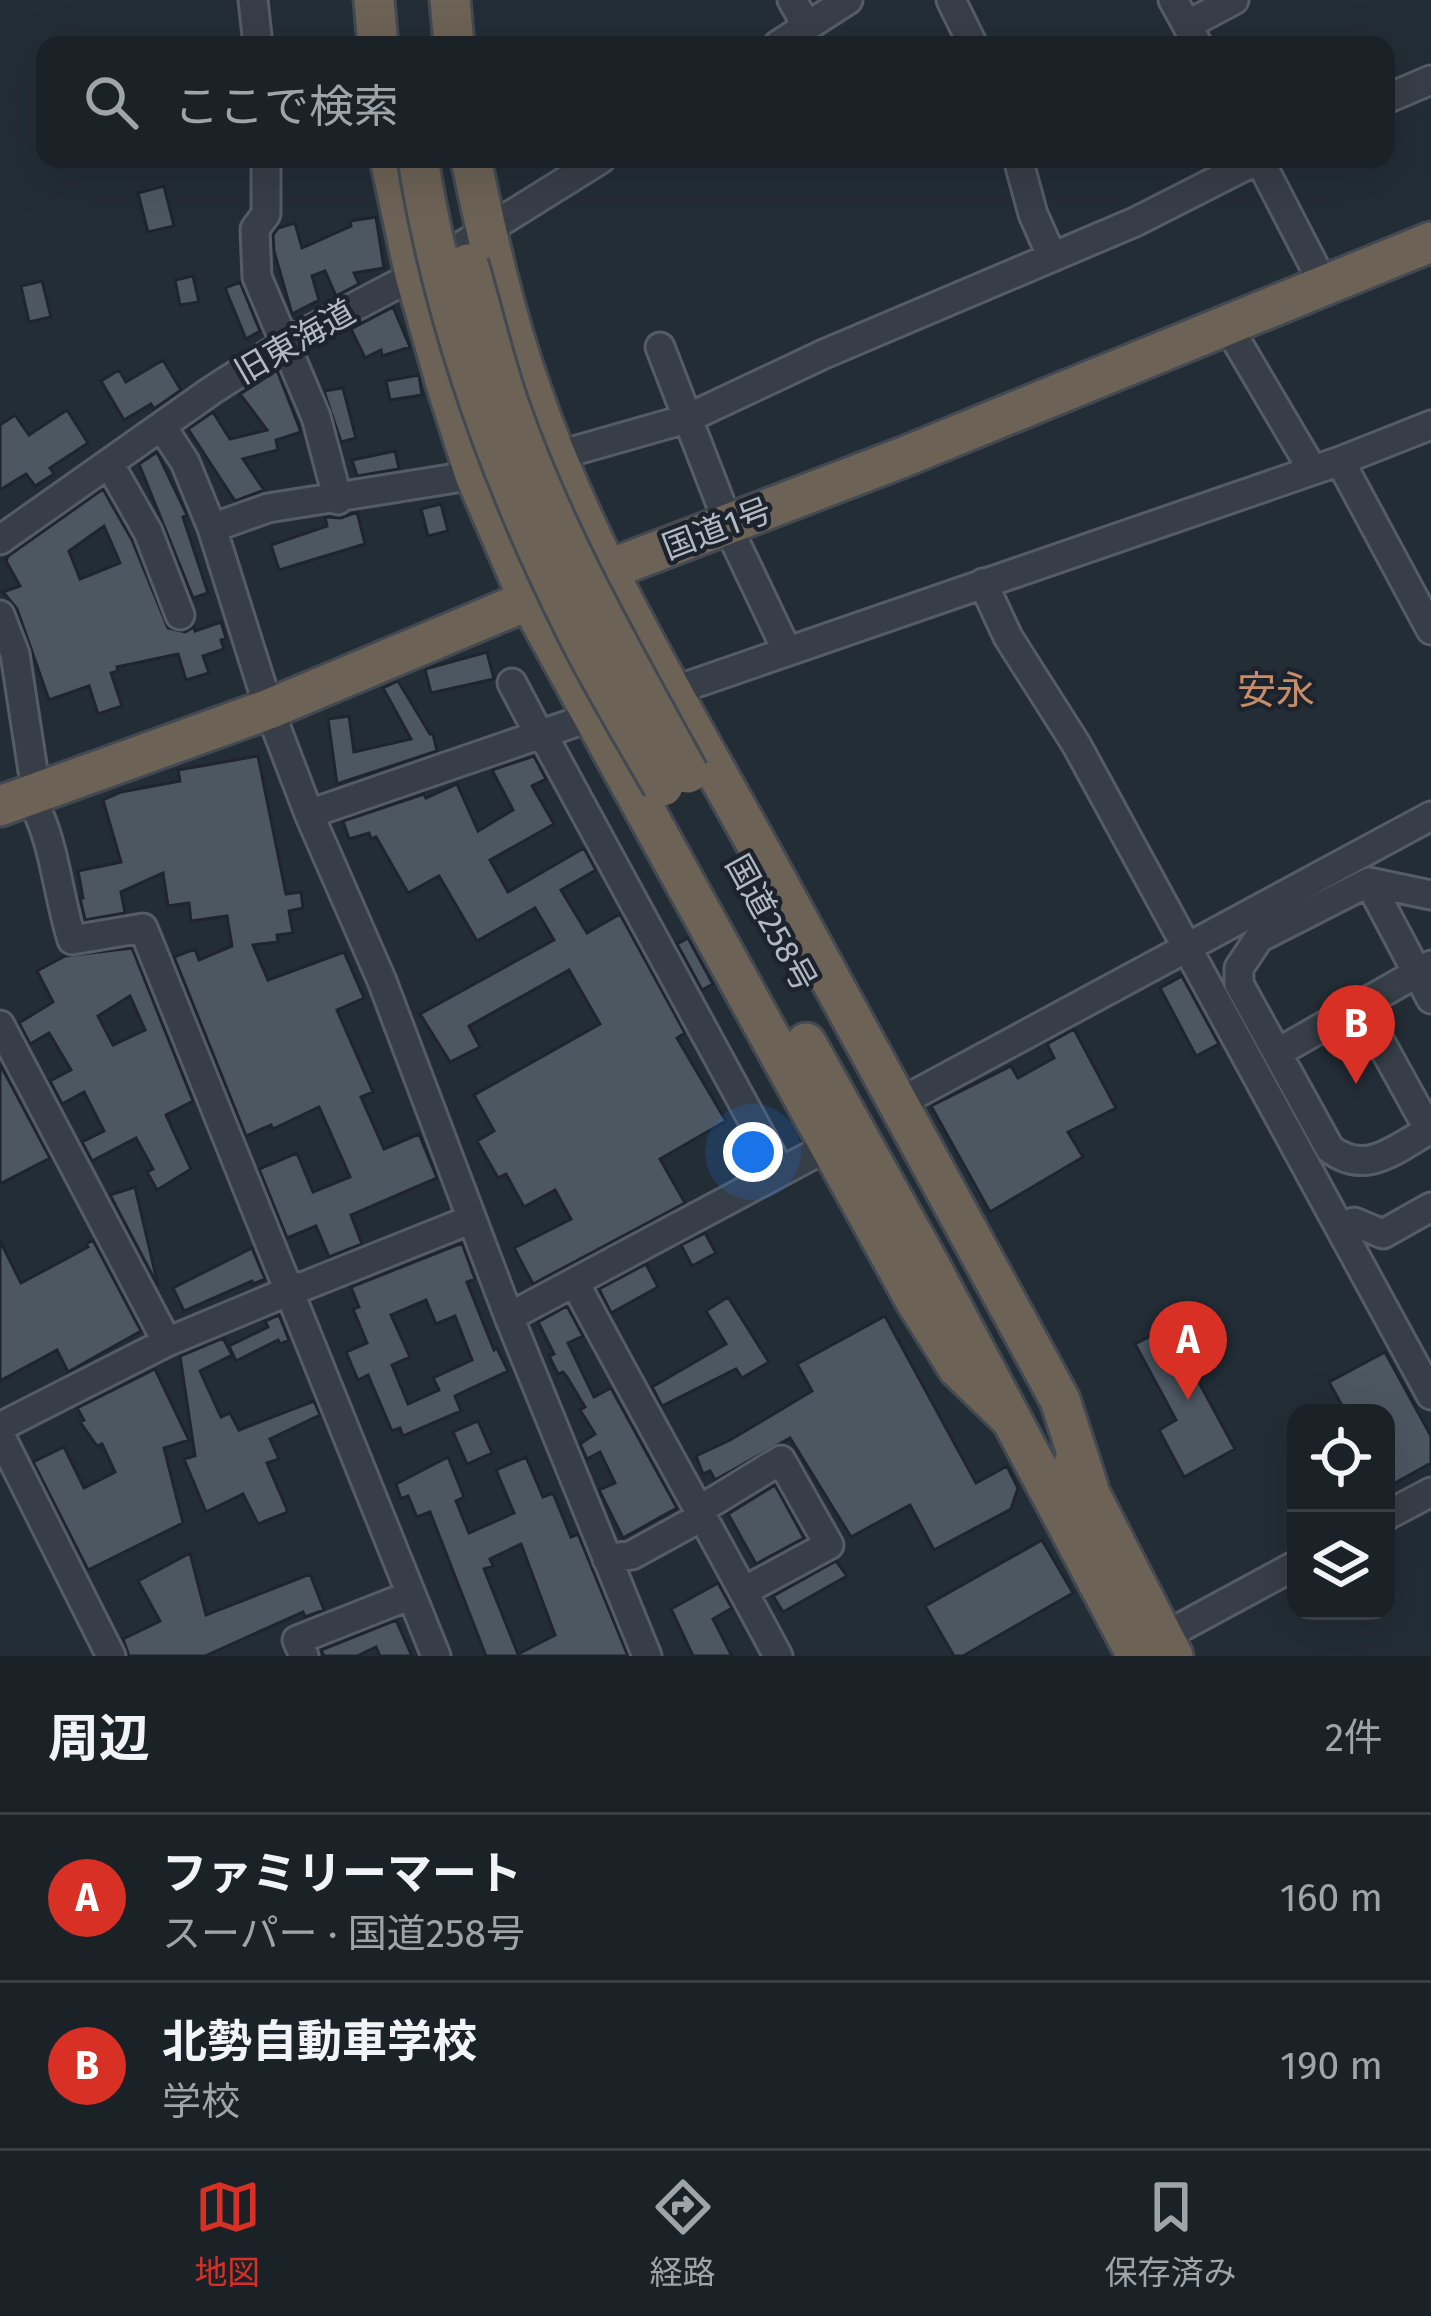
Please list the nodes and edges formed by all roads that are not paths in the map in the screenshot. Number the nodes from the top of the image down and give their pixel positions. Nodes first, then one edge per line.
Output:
1 (253, 0) edge
2 (374, 0) edge
3 (399, 0) edge
4 (424, 0) edge
5 (450, 0) edge
6 (792, 0) edge
7 (848, 0) edge
8 (951, 0) edge
9 (1173, 0) edge
10 (1234, 0) edge
11 (807, 26) junction
12 (1192, 35) edge
13 (257, 36) edge
14 (377, 36) edge
15 (401, 36) edge
16 (426, 36) edge
17 (453, 36) edge
18 (792, 36) edge
19 (969, 36) edge
20 (1431, 80) edge
21 (1395, 95) edge
22 (266, 168) edge
23 (392, 168) edge
24 (420, 168) edge
25 (447, 168) edge
26 (473, 168) edge
27 (586, 168) edge
28 (1029, 168) edge
29 (1240, 168) edge
30 (1264, 168) edge
31 (486, 230) junction
32 (1431, 242) edge
33 (1052, 257) junction
34 (415, 275) junction
35 (1324, 285) junction
36 (1227, 325) junction
37 (287, 342) junction
38 (660, 347) dead end
39 (686, 419) junction
40 (1431, 425) edge
41 (161, 427) junction
42 (556, 456) junction
43 (1340, 461) junction
44 (110, 465) junction
45 (1312, 469) junction
46 (476, 475) junction
47 (338, 500) junction
48 (730, 524) junction
49 (212, 528) junction
50 (0, 540) edge
51 (609, 571) junction
52 (983, 583) junction
53 (530, 600) junction
54 (0, 615) edge
55 (180, 615) dead end
56 (1431, 630) edge
57 (787, 651) junction
58 (15, 654) junction
59 (512, 683) dead end
60 (673, 691) junction
61 (269, 709) junction
62 (0, 710) edge
63 (594, 716) junction
64 (541, 736) junction
65 (33, 771) dead end
66 (676, 779) junction
67 (0, 806) edge
68 (308, 814) junction
69 (39, 815) dead end
70 (1431, 816) edge
71 (1369, 882) junction
72 (1431, 895) edge
73 (1188, 949) junction
74 (1424, 969) edge
75 (1431, 999) edge
76 (1360, 1005) junction
77 (0, 1025) edge
78 (1276, 1052) junction
79 (897, 1104) junction
80 (1430, 1130) edge
81 (831, 1145) junction
82 (780, 1171) junction
83 (1431, 1207) edge
84 (472, 1220) junction
85 (1341, 1229) junction
86 (574, 1283) junction
87 (290, 1290) junction
88 (509, 1317) junction
89 (167, 1342) junction
90 (1431, 1395) edge
91 (1012, 1420) junction
92 (0, 1431) edge
93 (1088, 1487) junction
94 (1431, 1492) edge
95 (702, 1512) junction
96 (1394, 1512) edge
97 (607, 1558) junction
98 (1287, 1570) edge
99 (744, 1591) junction
100 (411, 1594) junction
101 (1147, 1651) edge
102 (111, 1656) edge
103 (304, 1656) edge
104 (436, 1656) edge
105 (647, 1656) edge
106 (778, 1656) edge

1 - 13 street
2 - 14 highway
3 - 15 highway
4 - 16 highway
5 - 17 highway
6 - 11 street
7 - 11 street
8 - 19 street
9 - 12 street
10 - 12 street
11 - 18 street
20 - 21 street
22 - 37 street
23 - 34 highway
24 - 66 highway, 国道258号, bridge
25 - 66 highway, 国道258号, bridge
26 - 31 highway
27 - 31 street, 旧東海道
28 - 33 street
29 - 33 street
30 - 35 street
31 - 34 street, 旧東海道
31 - 42 highway
32 - 35 highway, 国道1号
33 - 39 street
34 - 37 street, 旧東海道
34 - 46 highway
35 - 36 highway, 国道1号
36 - 45 street
36 - 48 highway, 国道1号
37 - 41 street, 旧東海道
37 - 47 street
38 - 39 street
39 - 42 street
39 - 48 street
40 - 43 street
41 - 44 street, 旧東海道
41 - 49 street
42 - 51 highway
43 - 45 street
43 - 56 street
44 - 50 street, 旧東海道
44 - 55 street
45 - 52 street
46 - 47 street
46 - 53 highway
47 - 49 street
48 - 51 highway, 国道1号
48 - 57 street
49 - 61 street
51 - 53 highway, 国道1号
51 - 60 highway
52 - 57 street
52 - 73 street
53 - 61 highway, 国道1号
53 - 63 highway
54 - 58 street
57 - 60 street
58 - 62 street
58 - 65 street
59 - 64 street
60 - 79 highway
61 - 67 highway, 国道1号
61 - 68 street
63 - 64 street
63 - 81 highway
64 - 68 street
64 - 82 street
66 - 91 highway, 国道258号
66 - 93 highway, 国道258号
68 - 84 street
69 - 87 street
70 - 73 street
71 - 72 street
71 - 74 street
71 - 78 street
73 - 79 street
73 - 85 street
74 - 75 street
74 - 76 street
76 - 78 street
76 - 80 street
77 - 89 street
78 - 80 street
79 - 93 highway
81 - 82 street
81 - 91 highway
82 - 86 street
83 - 85 street
84 - 87 street
84 - 88 street
85 - 90 street
86 - 88 street
86 - 95 street
87 - 89 street
87 - 100 street
88 - 97 street
89 - 92 street
91 - 101 highway, 国道258号
92 - 102 street
93 - 101 highway, 国道258号
94 - 96 street
95 - 97 street
95 - 99 street
95 - 99 street
97 - 105 street
98 - 101 street
99 - 106 street
100 - 103 street
100 - 104 street

